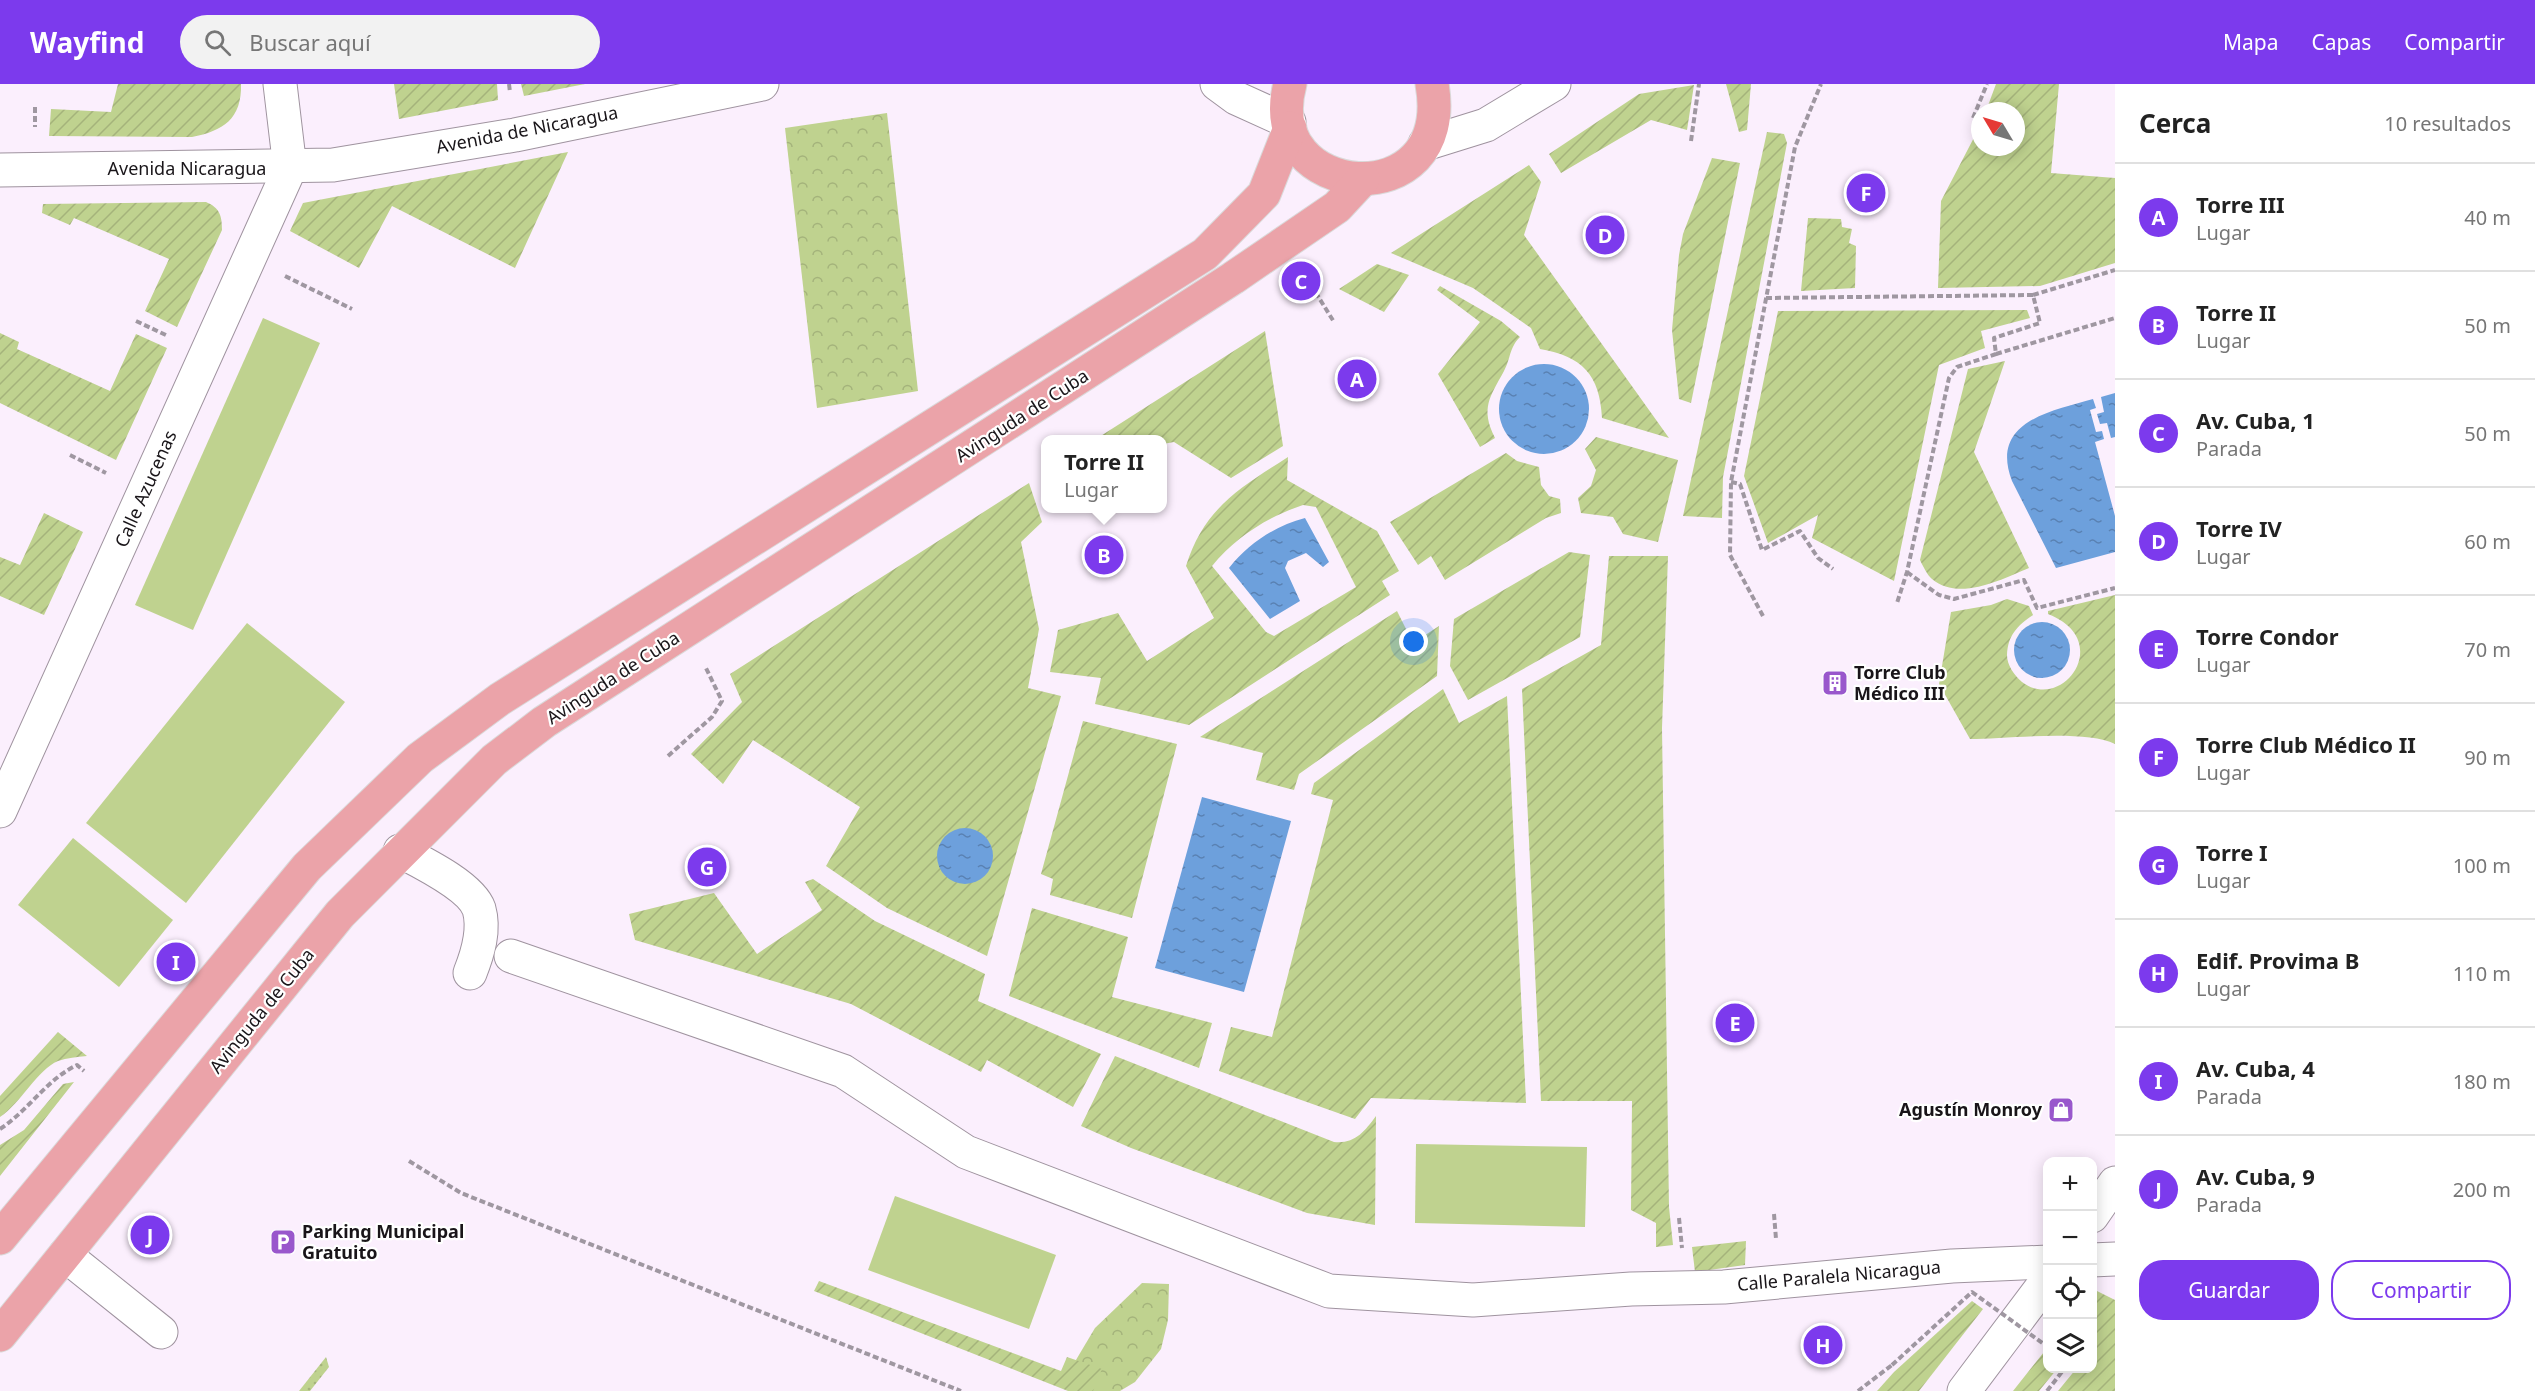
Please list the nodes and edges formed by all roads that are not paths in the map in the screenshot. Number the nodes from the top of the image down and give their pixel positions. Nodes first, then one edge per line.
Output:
1 (280, 84) edge
2 (762, 84) edge
3 (1217, 84) edge
4 (1290, 84) edge
5 (1554, 84) edge
6 (1440, 90) edge
7 (1289, 125) junction
8 (1425, 144) junction
9 (290, 168) junction
10 (0, 170) edge
11 (1364, 179) junction
12 (0, 811) edge
13 (400, 851) junction
14 (511, 956) dead end
15 (470, 973) dead end
16 (2115, 1183) edge
17 (2095, 1211) edge
18 (0, 1238) edge
19 (64, 1256) junction
20 (2115, 1259) edge
21 (2097, 1260) edge
22 (2043, 1262) edge
23 (2043, 1286) edge
24 (161, 1332) dead end
25 (0, 1335) edge
26 (1964, 1391) edge

1 - 9 street, Avenida Nicaragua
2 - 9 street, Avenida de Nicaragua
3 - 7 street
4 - 7 main road
5 - 8 street
6 - 8 main road
7 - 11 main road
7 - 18 main road
8 - 11 main road
9 - 10 street, Avenida Nicaragua
9 - 12 street, Calle Azucenas
11 - 13 main road, Avinguda de Cuba
13 - 15 street
13 - 19 main road, Avinguda de Cuba
14 - 22 street, Calle Paralela Nicaragua
16 - 17 street
19 - 24 street
19 - 25 main road, Avinguda de Cuba
20 - 21 street
23 - 26 street

